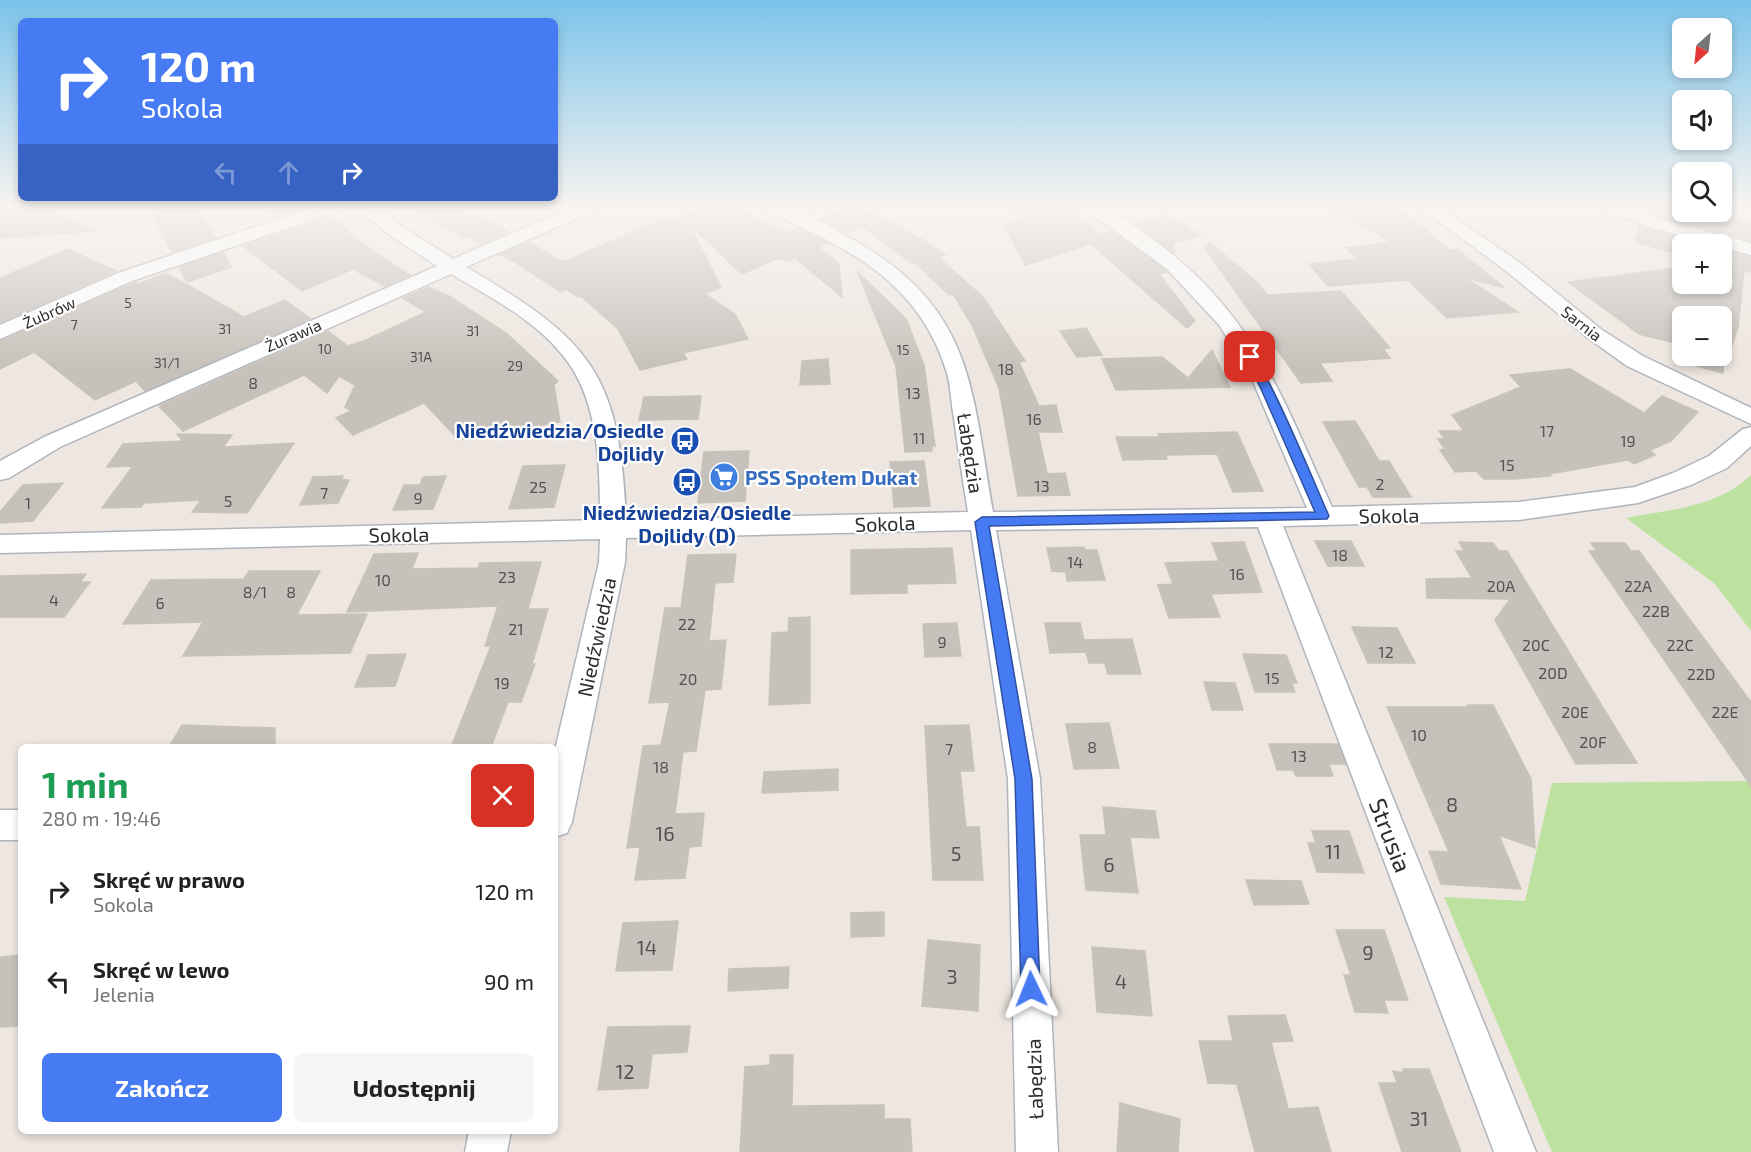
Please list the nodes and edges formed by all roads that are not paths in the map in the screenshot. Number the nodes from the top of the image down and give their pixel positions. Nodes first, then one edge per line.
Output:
1 (176, 260) edge
2 (442, 260) edge
3 (469, 260) edge
4 (872, 260) edge
5 (1165, 260) edge
6 (1503, 260) edge
7 (453, 267) junction
8 (0, 333) edge
9 (1751, 417) edge
10 (1751, 434) edge
11 (0, 472) edge
12 (1323, 516) junction
13 (1268, 518) junction
14 (982, 522) junction
15 (615, 529) junction
16 (0, 544) edge
17 (558, 805) edge
18 (0, 825) edge
19 (18, 825) edge
20 (489, 1134) edge
21 (486, 1152) edge
22 (1037, 1152) edge
23 (1515, 1152) edge

1 - 8 street, Żubrów
2 - 7 street, Niedźwiedzia
3 - 7 street, Żurawia
4 - 14 street, Łabędzia
5 - 12 street
6 - 9 street, Sarnia
7 - 11 street, Żurawia
7 - 15 street, Niedźwiedzia
10 - 12 street, Sokola
12 - 13 street, Sokola
13 - 14 street, Sokola
13 - 23 street, Strusia
14 - 15 street, Sokola
14 - 22 street, Łabędzia
15 - 16 street, Sokola
15 - 17 street, Niedźwiedzia
18 - 19 street
20 - 21 street

